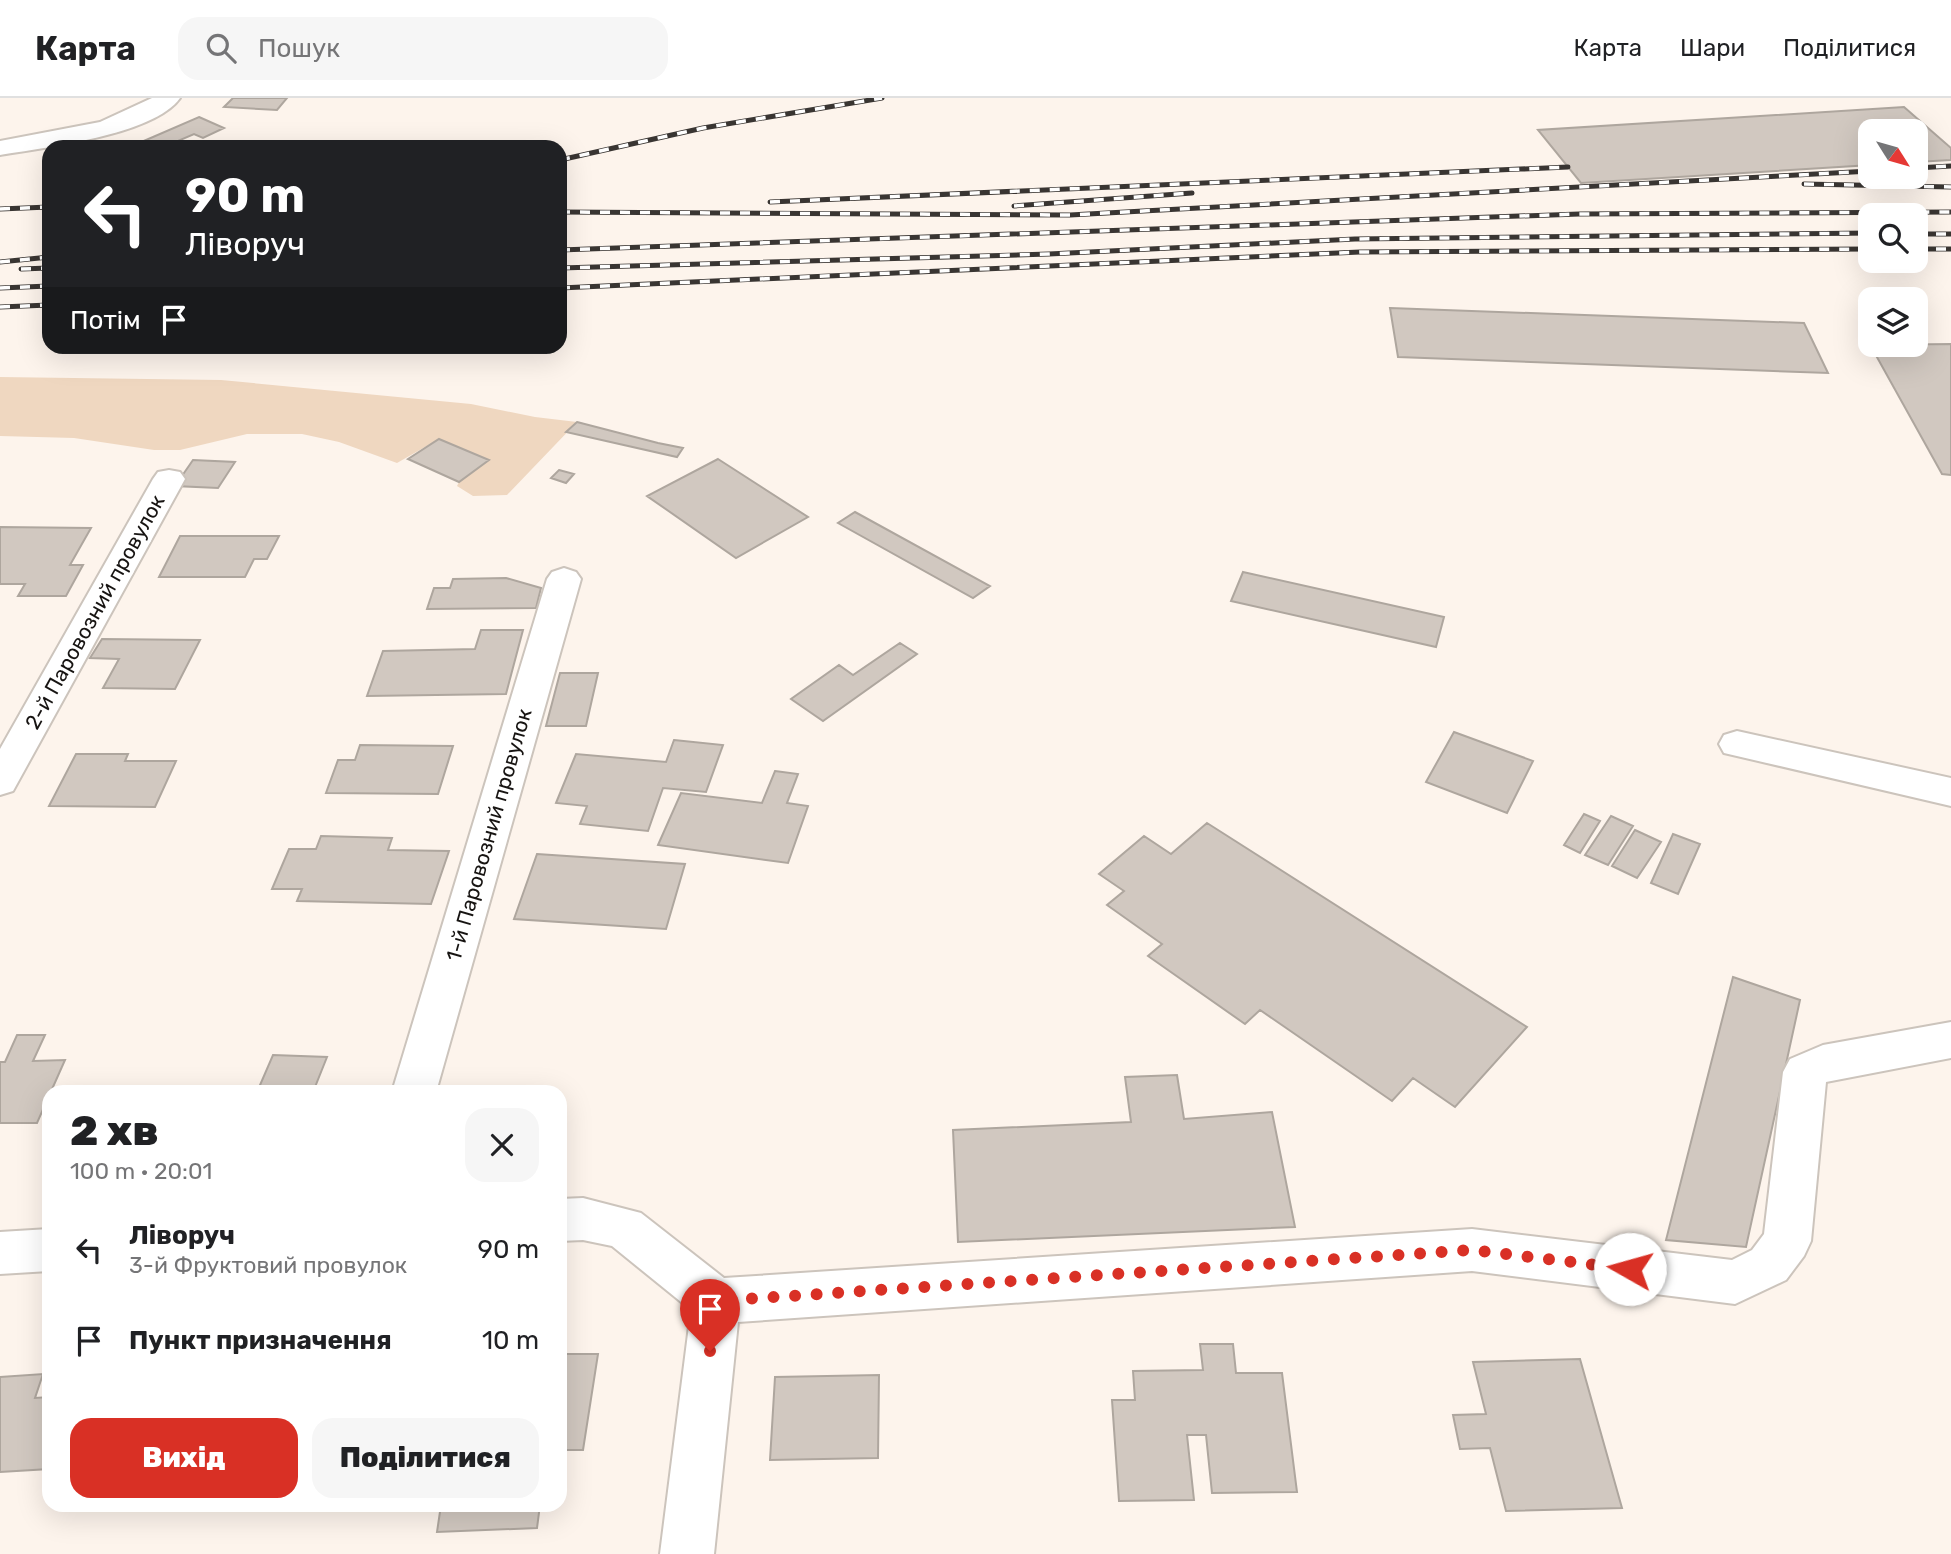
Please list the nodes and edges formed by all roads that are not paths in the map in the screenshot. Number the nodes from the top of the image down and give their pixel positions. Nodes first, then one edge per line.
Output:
1 (168, 98) edge
2 (42, 140) edge
3 (44, 140) edge
4 (0, 148) edge
5 (169, 479) dead end
6 (564, 579) dead end
7 (1737, 744) dead end
8 (0, 782) edge
9 (1951, 792) edge
10 (1951, 1040) edge
11 (416, 1085) edge
12 (567, 1220) edge
13 (42, 1250) edge
14 (0, 1253) edge
15 (716, 1301) junction
16 (687, 1554) edge

1 - 3 street
2 - 4 street
5 - 8 street, 2-й Паровозний провулок
6 - 11 street, 1-й Паровозний провулок
7 - 9 street
10 - 15 street
12 - 15 street
13 - 14 street
15 - 16 street

